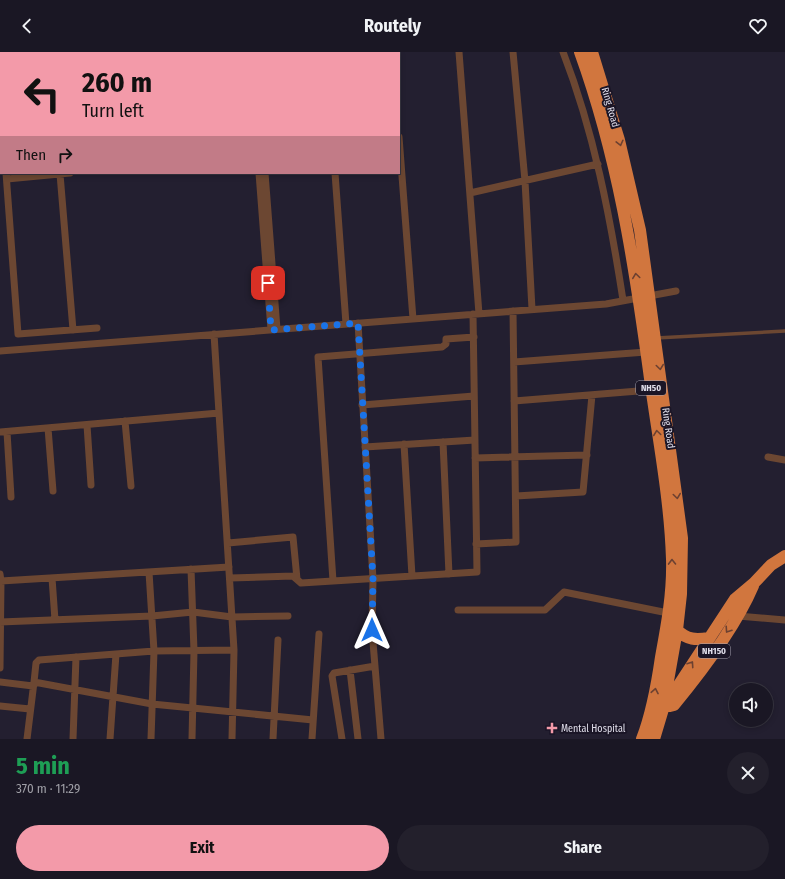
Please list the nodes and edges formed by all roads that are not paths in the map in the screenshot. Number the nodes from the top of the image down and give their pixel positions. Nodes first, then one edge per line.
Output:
1 (459, 52) edge
2 (513, 52) edge
3 (563, 52) edge
4 (580, 52) edge
5 (592, 52) edge
6 (400, 150) edge
7 (598, 164) junction
8 (60, 174) edge
9 (259, 174) edge
10 (265, 174) edge
11 (335, 174) edge
12 (6, 176) edge
13 (525, 181) junction
14 (470, 193) junction
15 (676, 292) dead end
16 (644, 297) junction
17 (623, 300) junction
18 (532, 309) junction
19 (513, 311) junction
20 (476, 314) junction
21 (413, 319) junction
22 (358, 323) junction
23 (346, 324) junction
24 (96, 328) dead end
25 (274, 329) junction
26 (73, 330) junction
27 (785, 331) edge
28 (214, 334) junction
29 (474, 338) junction
30 (656, 338) junction
31 (0, 351) edge
32 (646, 352) junction
33 (359, 354) junction
34 (514, 362) junction
35 (651, 390) junction
36 (592, 395) junction
37 (474, 396) junction
38 (514, 401) junction
39 (362, 405) junction
40 (219, 413) junction
41 (125, 421) junction
42 (86, 425) junction
43 (48, 428) junction
44 (3, 432) edge
45 (475, 440) junction
46 (443, 442) junction
47 (404, 444) junction
48 (365, 446) junction
49 (586, 455) junction
50 (515, 456) junction
51 (768, 457) dead end
52 (475, 458) junction
53 (785, 460) edge
54 (91, 485) dead end
55 (131, 486) dead end
56 (53, 491) dead end
57 (516, 496) junction
58 (11, 497) dead end
59 (228, 543) junction
60 (476, 544) junction
61 (785, 556) edge
62 (229, 567) junction
63 (192, 570) junction
64 (149, 572) junction
65 (449, 574) junction
66 (412, 576) junction
67 (1, 578) edge
68 (52, 578) junction
69 (230, 578) junction
70 (297, 579) junction
71 (373, 579) junction
72 (333, 581) junction
73 (754, 583) junction
74 (458, 610) dead end
75 (193, 612) junction
76 (668, 613) junction
77 (152, 616) junction
78 (288, 616) dead end
79 (738, 616) junction
80 (232, 617) junction
81 (55, 620) junction
82 (785, 620) edge
83 (1, 622) edge
84 (677, 630) junction
85 (319, 634) dead end
86 (709, 638) junction
87 (278, 640) dead end
88 (234, 650) junction
89 (154, 651) junction
90 (194, 651) junction
91 (116, 654) junction
92 (76, 657) junction
93 (375, 666) junction
94 (0, 668) edge
95 (350, 670) junction
96 (0, 682) edge
97 (33, 684) junction
98 (75, 690) junction
99 (113, 697) junction
100 (152, 704) junction
101 (0, 706) edge
102 (192, 708) junction
103 (30, 709) junction
104 (663, 709) junction
105 (234, 712) junction
106 (274, 716) junction
107 (313, 720) junction
108 (644, 734) edge
109 (27, 739) edge
110 (32, 739) edge
111 (73, 739) edge
112 (110, 739) edge
113 (151, 739) edge
114 (192, 739) edge
115 (232, 739) edge
116 (273, 739) edge
117 (312, 739) edge
118 (342, 739) edge
119 (358, 739) edge
120 (381, 739) edge
121 (654, 739) edge

1 - 14 street
2 - 13 street
3 - 7 street
16 -> 4 highway, Ring Road / NH50
5 -> 16 highway, Ring Road / NH50
6 - 21 street
7 - 13 street
7 - 17 street
8 - 12 street
8 - 26 street
9 - 25 street
10 - 25 street
11 - 23 street
12 - 26 street
13 - 14 street
13 - 18 street
14 - 20 street
15 - 16 street
16 - 17 street
16 - 30 highway, Ring Road / NH50
16 - 32 highway, Ring Road / NH50
17 - 18 street
18 - 19 street
19 - 20 street
19 - 34 street
20 - 21 street
20 - 29 street
21 - 22 street
22 - 23 street
22 - 33 street
23 - 25 street
24 - 26 street
25 - 28 street
27 - 30 lane
28 - 31 street
28 - 40 street
29 - 33 street
29 - 37 street
30 -> 84 highway, Ring Road / NH50
32 - 34 street
32 - 35 highway, Ring Road / NH50
33 - 39 street
33 - 72 street
34 - 38 street
35 - 36 street
76 -> 35 highway, Ring Road / NH50
36 - 38 street
36 - 49 street
37 - 39 street
37 - 45 street
38 - 50 street
39 - 48 street
40 - 41 street
40 - 59 street
41 - 42 street
41 - 55 street
42 - 43 street
42 - 54 street
43 - 44 street
43 - 56 street
44 - 58 street
45 - 46 street
45 - 52 street
46 - 47 street
46 - 65 street
47 - 48 street
47 - 66 street
48 - 71 street
49 - 50 street
49 - 57 street
50 - 52 street
50 - 57 street
51 - 53 street
52 - 60 street
57 - 60 street
59 - 62 street
59 - 70 street
60 - 65 street
61 - 73 highway, NH150
62 - 63 street
62 - 69 street
63 - 64 street
63 - 75 street
64 - 68 street
64 - 77 street
65 - 66 street
66 - 71 street
67 - 68 street
67 - 83 street
68 - 81 street
69 - 70 street
69 - 80 street
70 - 72 street
71 - 72 street
71 - 93 street
73 - 79 highway, NH150
73 - 86 highway, NH150
74 - 76 street
75 - 77 street
75 - 80 street
75 - 90 street
108 -> 76 highway, Ring Road / NH50
77 - 81 street
77 - 89 street
78 - 80 street
79 - 82 street
79 -> 104 highway, NH150
80 - 88 street
81 - 83 street
83 - 94 street
84 - 86 highway
84 - 104 highway, Ring Road / NH50
85 - 107 street
104 -> 86 highway, NH150
87 - 106 street
88 - 90 street
88 - 105 street
89 - 90 street
89 - 91 street
89 - 100 street
90 - 102 street
91 - 92 street
91 - 99 street
92 - 97 street
92 - 98 street
93 - 95 street
93 - 120 street
95 - 118 street
95 - 119 street
96 - 97 street
97 - 98 street
97 - 103 street
98 - 99 street
98 - 111 street
99 - 100 street
99 - 112 street
100 - 102 street
100 - 113 street
101 - 103 street
102 - 105 street
102 - 114 street
103 - 109 street
104 - 108 highway, NH150
104 - 121 highway, Ring Road / NH50
105 - 106 street
105 - 115 street
106 - 107 street
106 - 116 street
107 - 117 street
109 - 110 street

